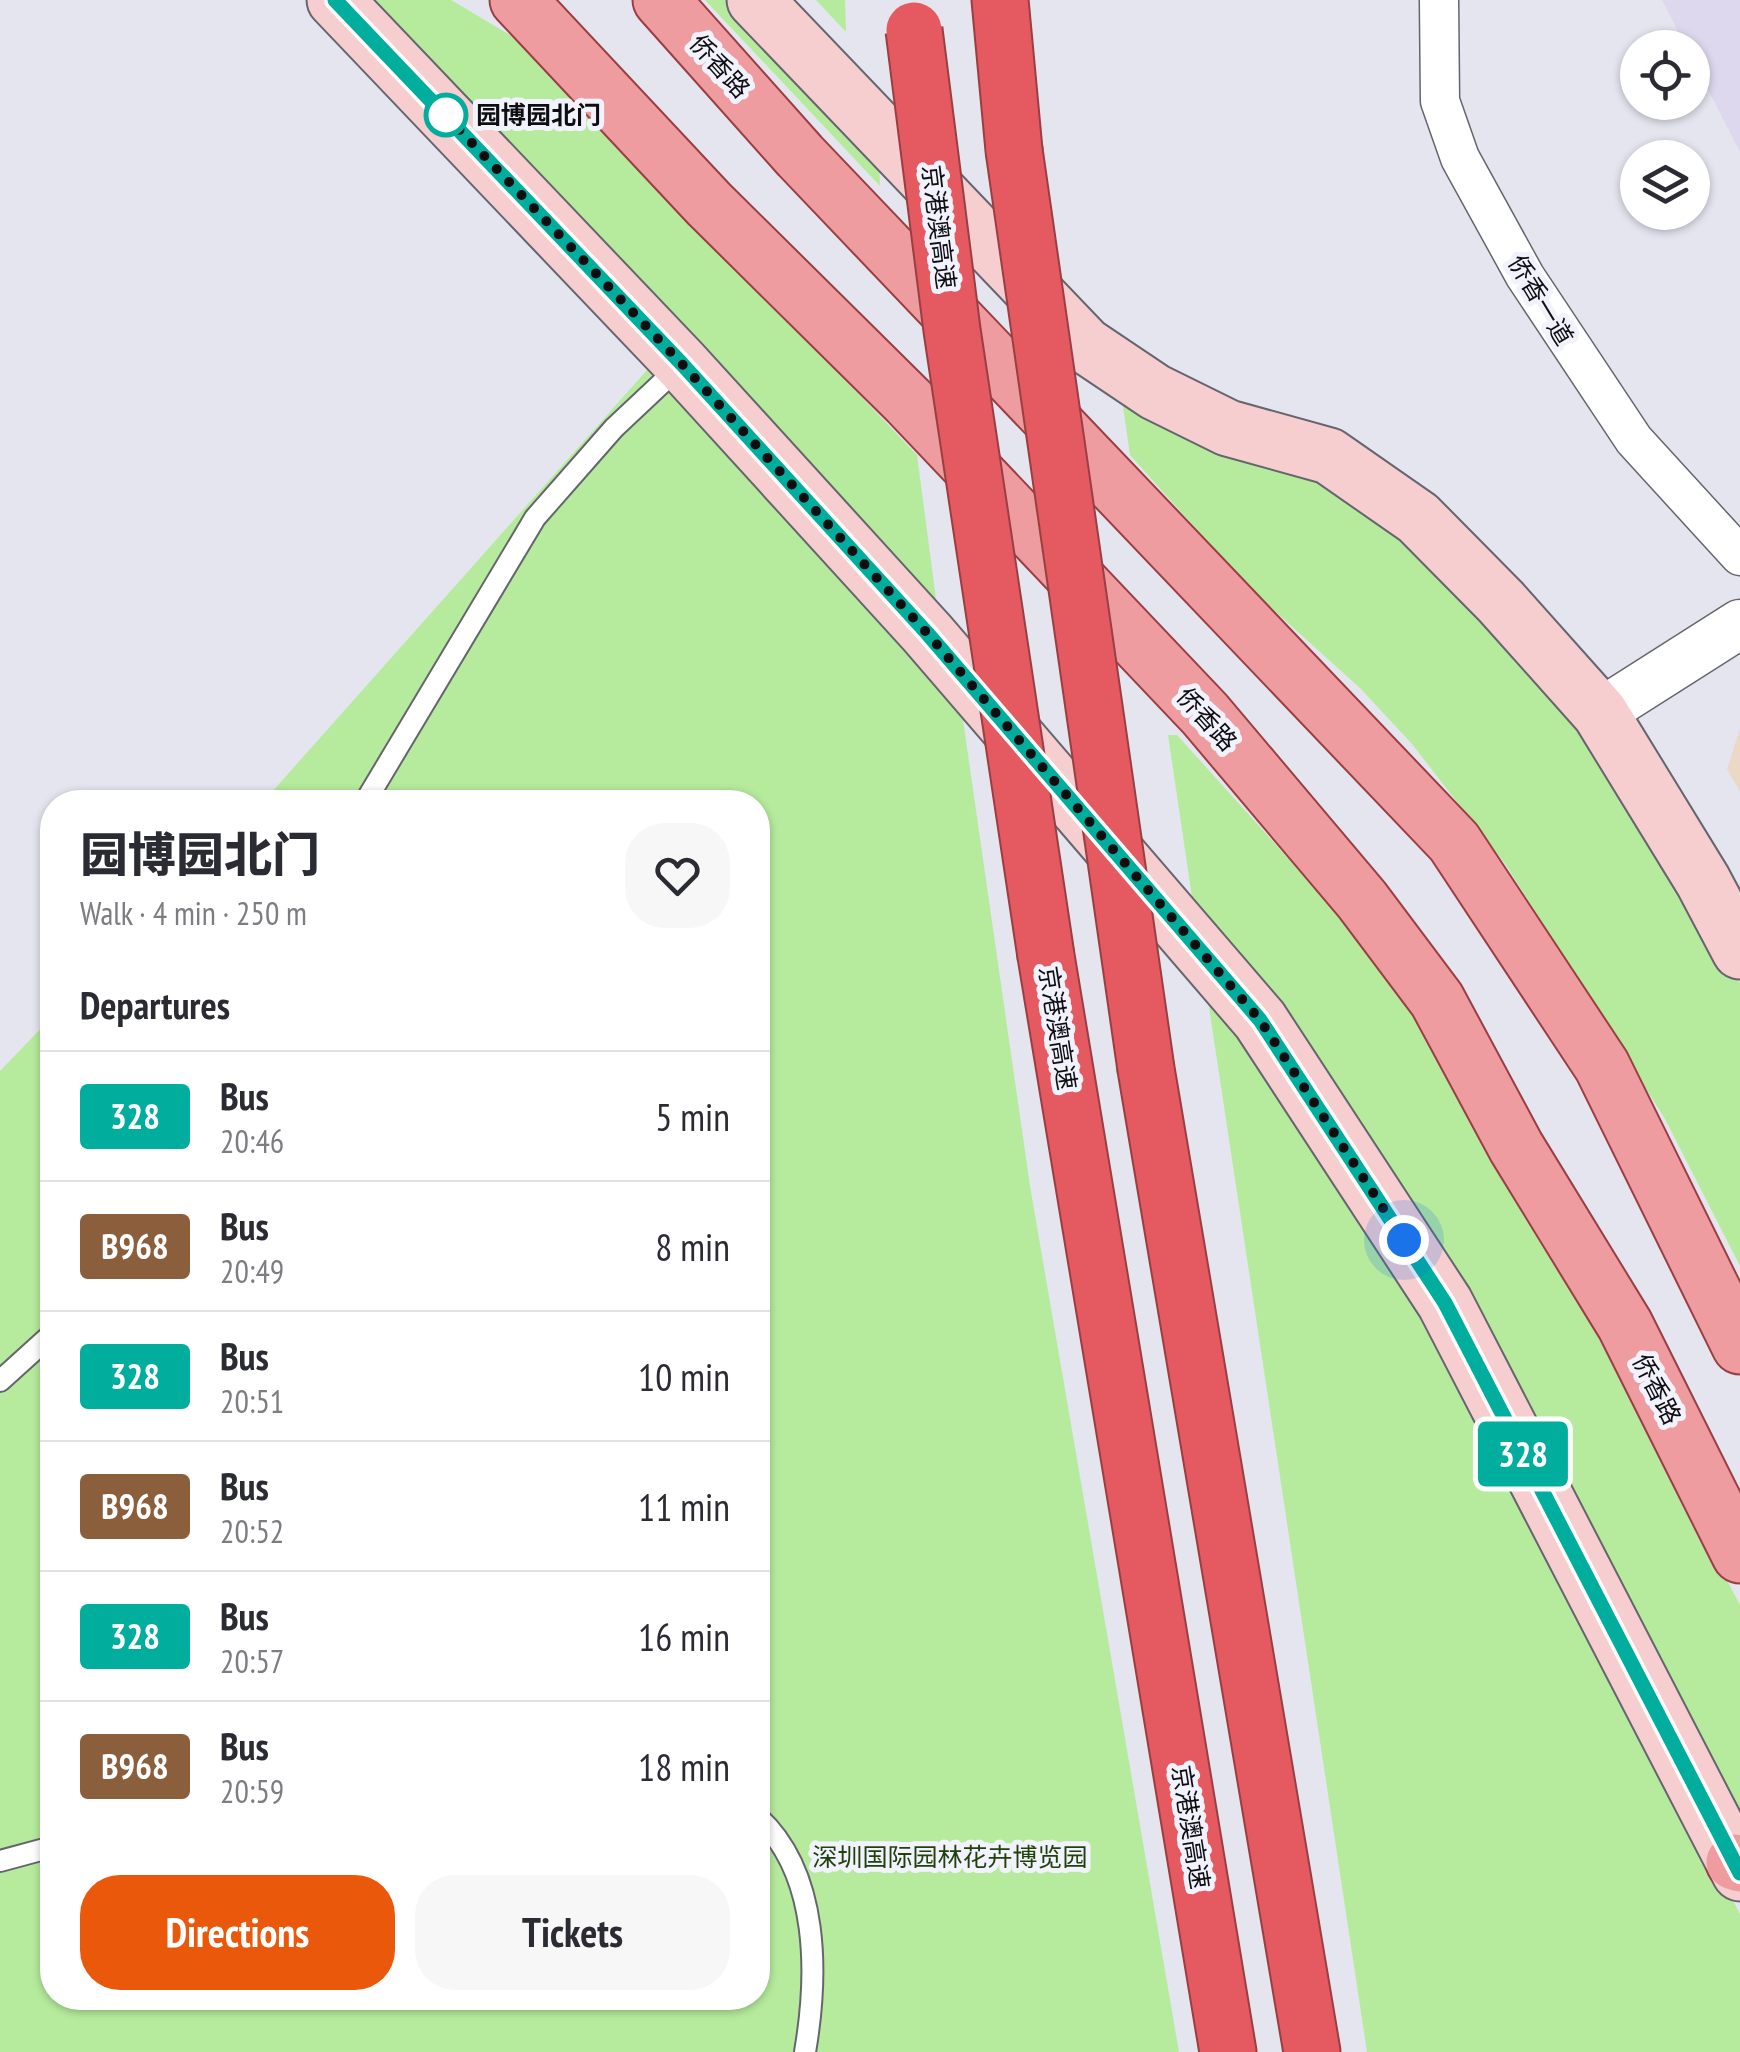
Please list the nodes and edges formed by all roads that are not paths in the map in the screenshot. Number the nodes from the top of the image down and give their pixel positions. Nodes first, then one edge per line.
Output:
1 (335, 0) edge
2 (661, 0) edge
3 (755, 0) edge
4 (1000, 0) edge
5 (1439, 0) edge
6 (519, 5) edge
7 (912, 15) edge
8 (682, 364) junction
9 (1740, 556) edge
10 (1740, 624) edge
11 (1600, 714) junction
12 (372, 790) edge
13 (1740, 951) edge
14 (40, 1345) edge
15 (1740, 1346) edge
16 (0, 1380) edge
17 (1740, 1555) edge
18 (770, 1834) edge
19 (40, 1850) edge
20 (0, 1861) edge
21 (1738, 1866) edge
22 (805, 2052) edge
23 (1228, 2052) edge
24 (1312, 2052) edge

1 - 8 main road
2 - 15 main road, 侨香路
3 - 11 main road
4 - 24 highway, bridge
5 - 9 street, 侨香一道
6 - 17 main road, 侨香路
7 - 23 highway, 京港澳高速, bridge
8 - 12 lane
8 - 21 main road
10 - 11 street
11 - 13 main road
14 - 16 lane
18 - 22 lane
19 - 20 lane

